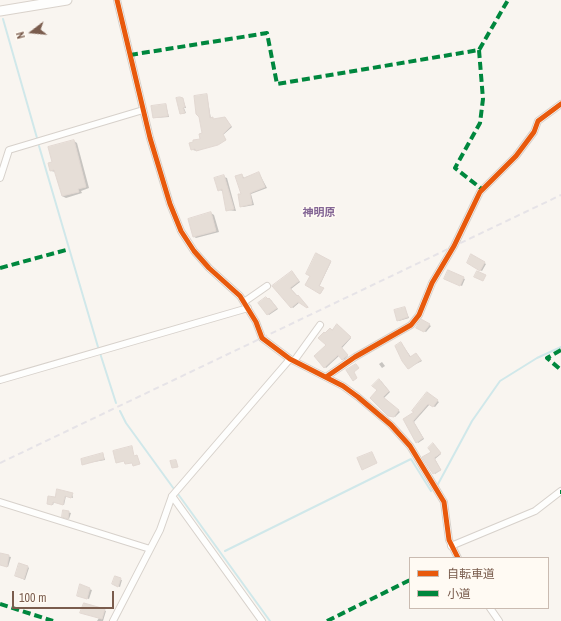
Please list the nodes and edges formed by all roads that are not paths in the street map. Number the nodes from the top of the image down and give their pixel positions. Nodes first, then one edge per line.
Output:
1 (67, 0) edge
2 (117, 0) edge
3 (0, 11) edge
4 (561, 104) edge
5 (143, 110) junction
6 (0, 178) edge
7 (267, 286) dead end
8 (244, 302) junction
9 (248, 308) junction
10 (320, 325) dead end
11 (292, 360) junction
12 (326, 377) junction
13 (0, 380) edge
14 (561, 491) edge
15 (172, 496) junction
16 (0, 502) edge
17 (451, 546) junction
18 (150, 549) junction
19 (457, 557) edge
20 (491, 609) edge
21 (113, 621) edge
22 (262, 621) edge
23 (499, 621) edge

1 - 3 main road
2 - 5 street
4 - 12 street
5 - 6 street
5 - 8 street
7 - 8 street
8 - 9 street
9 - 11 street
9 - 13 street
10 - 11 street
11 - 12 street
11 - 15 street
12 - 17 street
14 - 17 street
15 - 18 street
15 - 22 street
16 - 18 street
17 - 19 street
18 - 21 street
20 - 23 street

